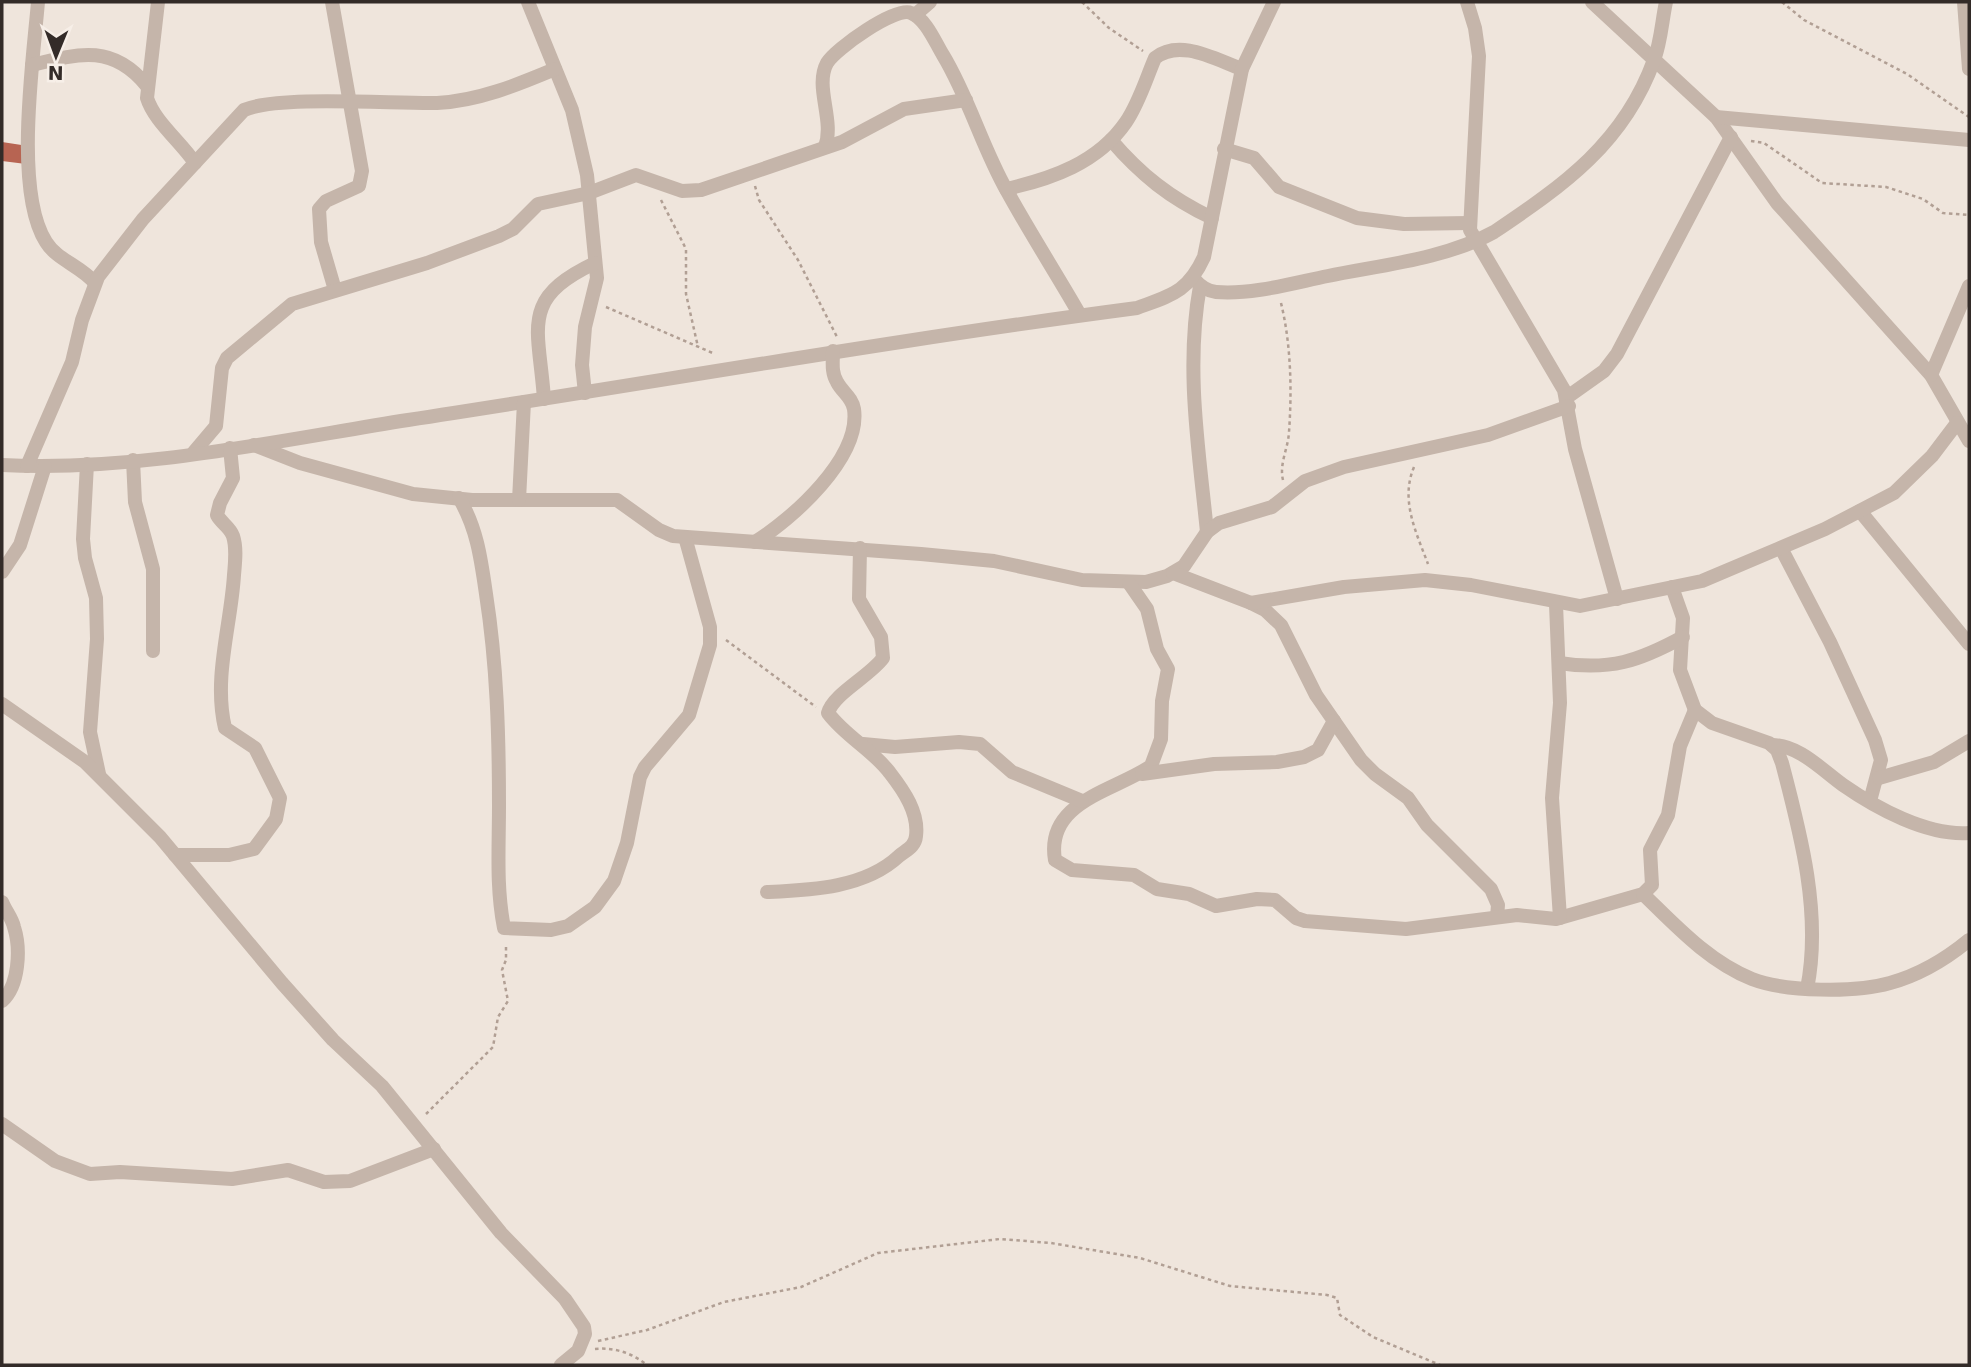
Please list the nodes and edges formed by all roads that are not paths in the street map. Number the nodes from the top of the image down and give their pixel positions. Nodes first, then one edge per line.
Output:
1 (38, 2) edge
2 (158, 2) edge
3 (332, 2) edge
4 (528, 2) edge
5 (930, 2) edge
6 (1273, 2) edge
7 (1467, 2) edge
8 (1592, 2) edge
9 (1665, 2) edge
10 (1964, 2) edge
11 (915, 15) junction
12 (1655, 58) junction
13 (32, 65) junction
14 (555, 69) junction
15 (1242, 69) junction
16 (1969, 69) edge
17 (148, 86) junction
18 (966, 100) junction
19 (351, 103) junction
20 (1716, 117) junction
21 (1111, 140) junction
22 (1969, 141) edge
23 (1735, 142) junction
24 (825, 147) junction
25 (1224, 149) junction
26 (195, 163) junction
27 (1006, 189) junction
28 (589, 193) junction
29 (1212, 218) junction
30 (1469, 223) junction
31 (1478, 241) junction
32 (595, 263) junction
33 (95, 283) junction
34 (1197, 283) junction
35 (1969, 286) edge
36 (335, 290) junction
37 (1080, 315) junction
38 (838, 350) junction
39 (1931, 375) junction
40 (585, 393) junction
41 (544, 399) junction
42 (524, 402) junction
43 (1568, 402) junction
44 (1958, 423) junction
45 (1969, 441) edge
46 (253, 444) junction
47 (230, 448) junction
48 (194, 452) junction
49 (133, 460) junction
50 (87, 464) junction
51 (2, 465) edge
52 (27, 466) junction
53 (45, 467) junction
54 (458, 498) junction
55 (519, 500) junction
56 (1860, 511) junction
57 (1208, 532) junction
58 (685, 537) junction
59 (753, 543) junction
60 (860, 548) junction
61 (1781, 548) junction
62 (2, 572) edge
63 (1172, 573) junction
64 (1129, 583) junction
65 (1672, 587) junction
66 (1617, 599) junction
67 (1251, 603) junction
68 (1556, 604) junction
69 (1683, 637) junction
70 (1969, 644) edge
71 (153, 651) dead end
72 (1559, 663) junction
73 (2, 704) edge
74 (1695, 710) junction
75 (1334, 721) junction
76 (1969, 741) edge
77 (863, 744) junction
78 (1772, 745) junction
79 (1140, 774) junction
80 (100, 776) junction
81 (1879, 778) junction
82 (1870, 801) junction
83 (1082, 802) junction
84 (1969, 833) edge
85 (175, 855) junction
86 (767, 892) dead end
87 (1643, 894) junction
88 (2, 902) edge
89 (1497, 917) junction
90 (1560, 918) junction
91 (1969, 940) edge
92 (1807, 989) junction
93 (2, 1001) edge
94 (2, 1124) edge
95 (434, 1149) junction
96 (561, 1365) edge

1 - 13 street
2 - 17 street
3 - 19 street
4 - 14 street
5 - 11 street
6 - 15 street
7 - 30 street
8 - 12 street
9 - 12 street
10 - 16 street
11 - 18 street
11 - 24 street
12 - 20 street
12 - 31 street
13 - 17 street
13 - 33 street
14 - 19 street
14 - 28 street
15 - 21 street
15 - 25 street
17 - 26 street
18 - 24 street
18 - 27 street
19 - 26 street
19 - 36 street
20 - 22 street
20 - 23 street
21 - 27 street
21 - 29 street
23 - 39 street
23 - 43 street
24 - 28 street
25 - 29 street
25 - 30 street
26 - 33 street
27 - 37 street
28 - 32 street
28 - 36 street
29 - 34 street
30 - 31 street
31 - 34 street
31 - 43 street
32 - 40 street
32 - 41 street
33 - 52 street
34 - 37 street
34 - 57 street
35 - 39 street
36 - 48 street
37 - 38 street
38 - 40 street
38 - 59 street
39 - 44 street
40 - 41 street
41 - 42 street
42 - 46 street
42 - 55 street
43 - 57 street
43 - 66 street
44 - 45 street
44 - 56 street
46 - 47 street
46 - 54 street
47 - 48 street
47 - 85 street
48 - 49 street
49 - 50 street
49 - 71 street
50 - 53 street
50 - 80 street
51 - 52 street
52 - 53 street
53 - 62 street
54 - 55 street
54 - 58 street
55 - 58 street
56 - 61 street
56 - 70 street
57 - 63 street
58 - 59 street
59 - 60 street
60 - 64 street
60 - 77 street
61 - 65 street
61 - 81 street
63 - 64 street
63 - 67 street
64 - 79 street
65 - 66 street
65 - 69 street
66 - 68 street
67 - 68 street
67 - 75 street
68 - 72 street
69 - 72 street
69 - 74 street
72 - 90 street
73 - 80 street
74 - 78 street
74 - 87 street
75 - 79 street
75 - 89 street
76 - 81 street
77 - 83 street
77 - 86 street
78 - 82 street
78 - 92 street
79 - 83 street
80 - 85 street
81 - 82 street
82 - 84 street
83 - 89 street
85 - 95 street
87 - 90 street
87 - 92 street
88 - 93 street
89 - 90 street
91 - 92 street
94 - 95 street
95 - 96 street

